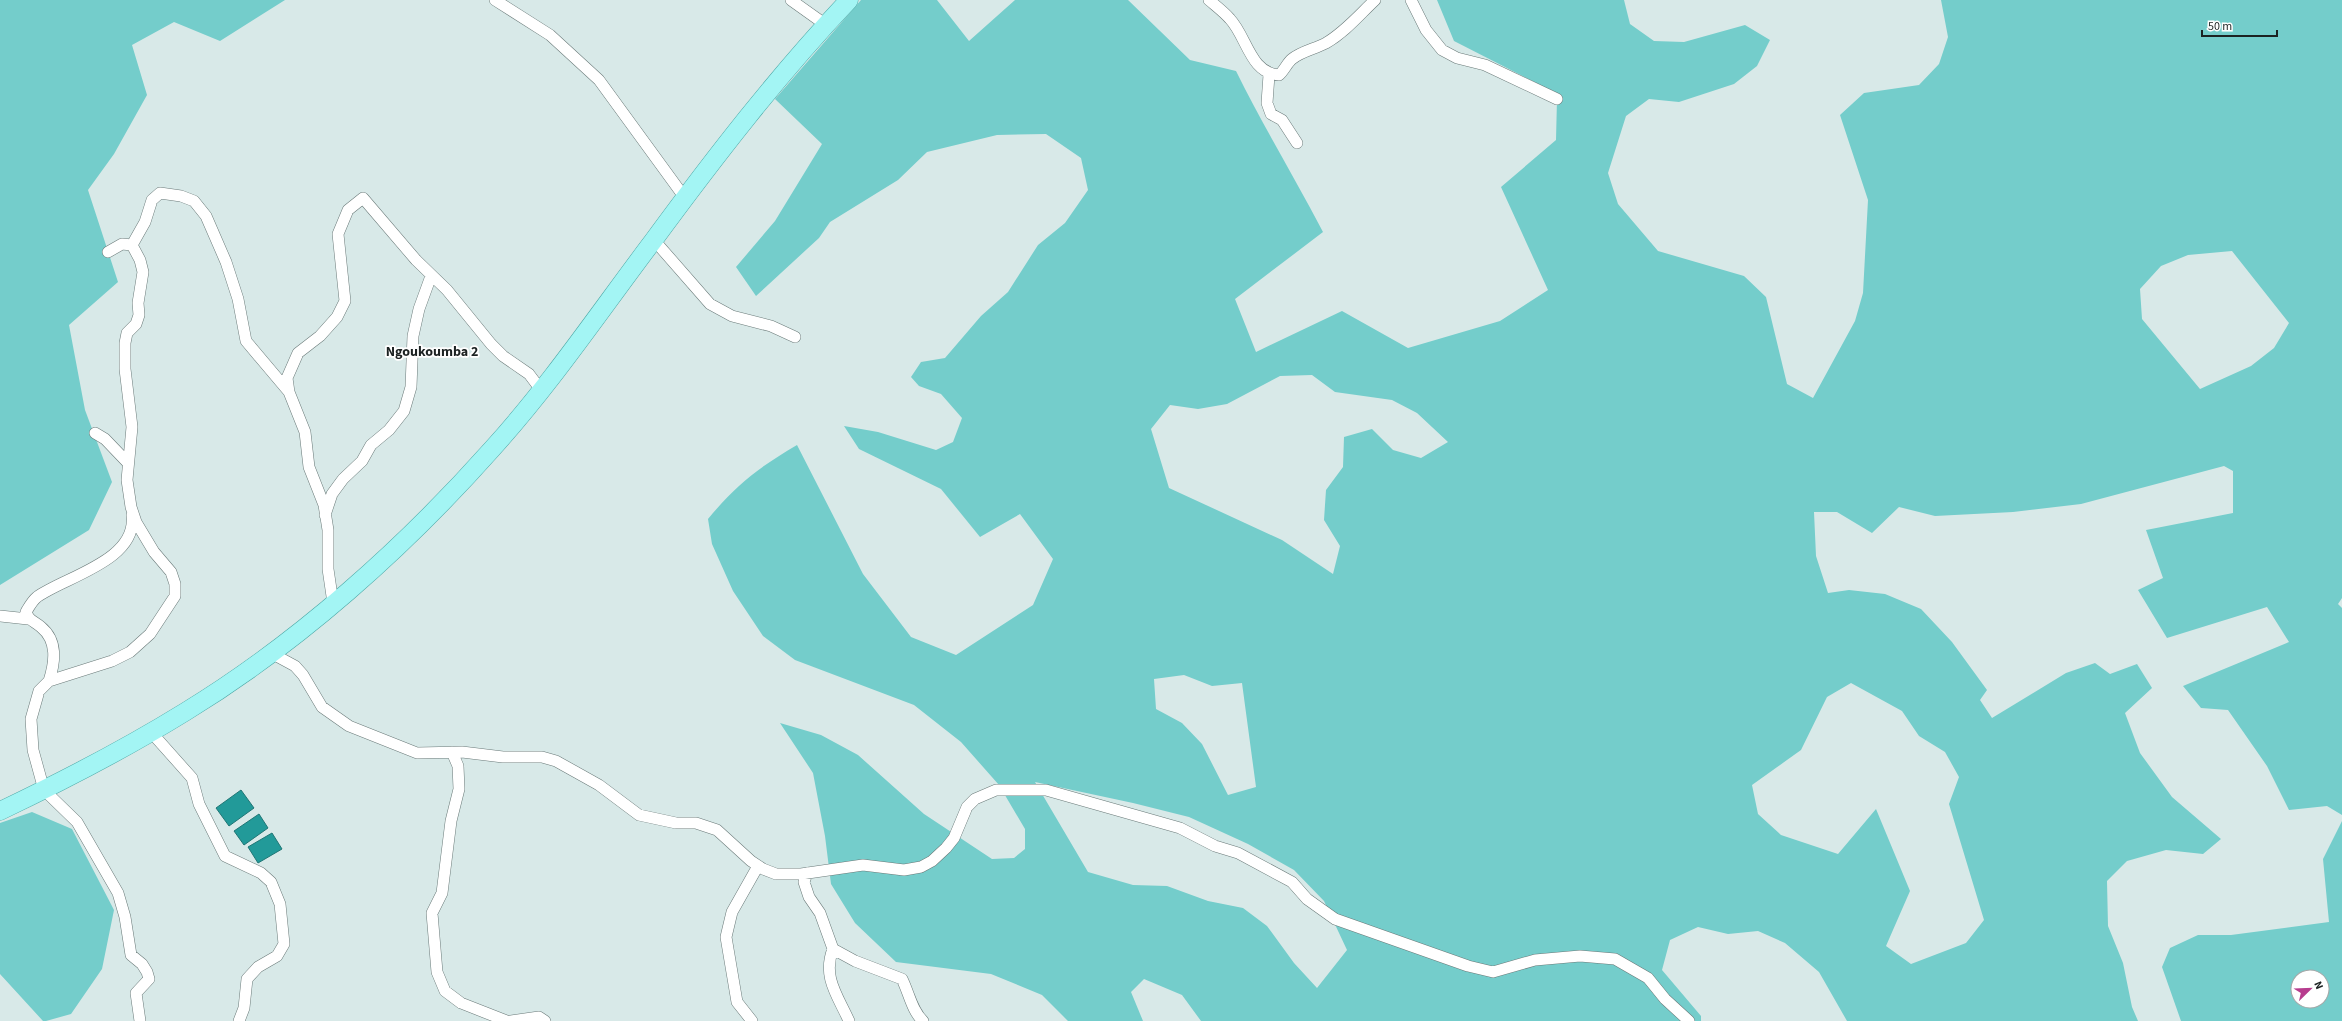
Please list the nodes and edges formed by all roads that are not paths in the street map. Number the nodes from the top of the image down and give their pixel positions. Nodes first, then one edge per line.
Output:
1 (495, 0) edge
2 (791, 0) edge
3 (1210, 0) edge
4 (1375, 0) edge
5 (1411, 0) edge
6 (847, 6) edge
7 (826, 25) junction
8 (1269, 75) junction
9 (1557, 99) dead end
10 (1297, 143) dead end
11 (685, 198) junction
12 (654, 240) junction
13 (132, 245) junction
14 (108, 252) dead end
15 (431, 276) junction
16 (796, 337) dead end
17 (541, 390) junction
18 (289, 392) junction
19 (95, 433) dead end
20 (127, 462) junction
21 (131, 507) junction
22 (325, 515) junction
23 (333, 603) junction
24 (0, 616) edge
25 (28, 619) junction
26 (272, 653) junction
27 (48, 681) junction
28 (150, 732) junction
29 (452, 752) junction
30 (44, 790) junction
31 (0, 810) edge
32 (758, 866) junction
33 (807, 874) junction
34 (833, 949) junction
35 (140, 1021) edge
36 (239, 1021) edge
37 (507, 1021) edge
38 (511, 1021) edge
39 (545, 1021) edge
40 (752, 1021) edge
41 (849, 1021) edge
42 (923, 1021) edge
43 (1689, 1021) edge

1 - 11 street
2 - 7 street
3 - 8 street
4 - 8 street
5 - 9 street
6 - 7 main road
7 - 11 main road
8 - 10 street
11 - 12 main road
12 - 16 street
12 - 17 main road
13 - 14 street
13 - 18 street
13 - 20 street
15 - 17 street
15 - 18 street
15 - 22 street
17 - 23 main road
18 - 22 street
19 - 20 street
20 - 21 street
21 - 25 street
21 - 27 street
22 - 23 street
23 - 26 main road
24 - 25 street
25 - 27 street
26 - 28 main road
26 - 29 street
27 - 30 street
28 - 30 main road
28 - 36 street
29 - 32 street
29 - 37 street
30 - 31 main road
30 - 35 street
32 - 33 street
32 - 40 street
33 - 34 street
33 - 43 street
34 - 41 street
34 - 42 street
38 - 39 street

